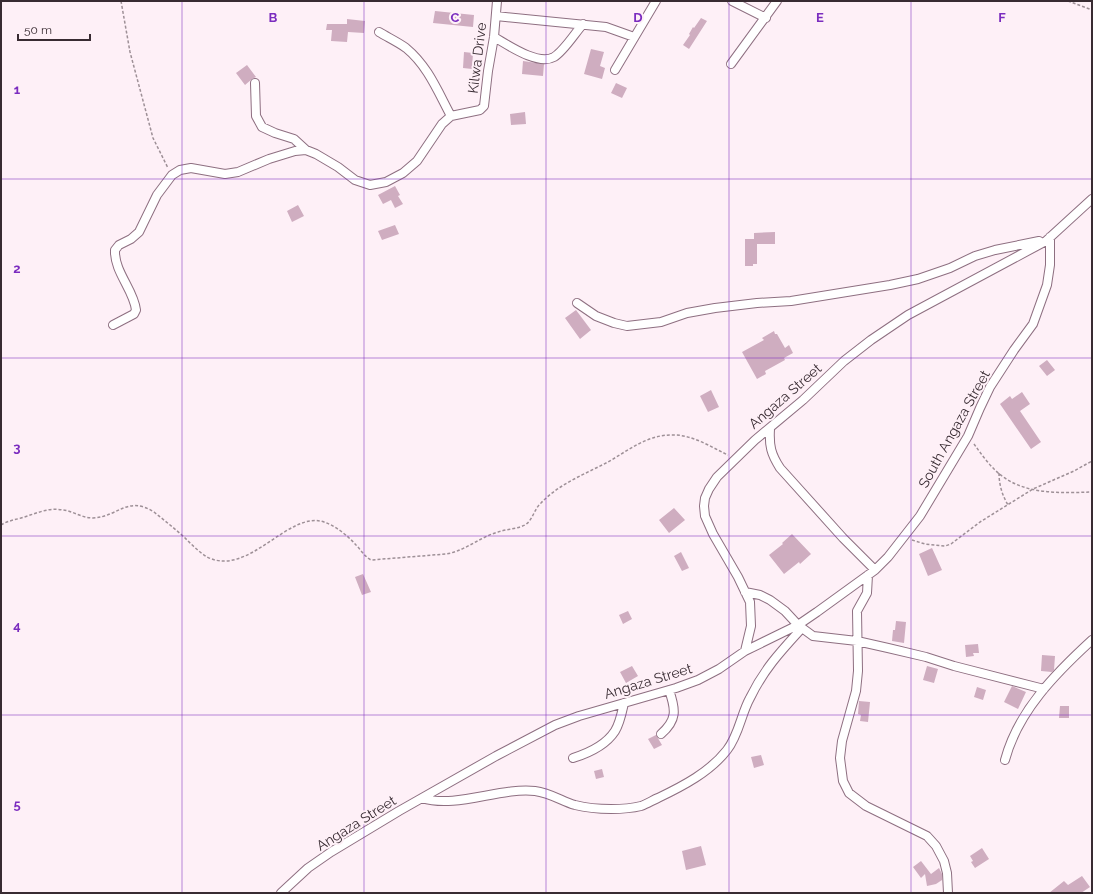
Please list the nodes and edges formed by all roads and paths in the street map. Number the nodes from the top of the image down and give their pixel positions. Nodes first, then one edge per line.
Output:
1 (121, 1) edge
2 (497, 1) edge
3 (656, 1) edge
4 (732, 1) edge
5 (777, 1) edge
6 (1068, 1) edge
7 (1092, 10) edge
8 (496, 16) junction
9 (766, 18) junction
10 (583, 24) junction
11 (379, 32) dead end
12 (494, 37) junction
13 (634, 37) junction
14 (731, 64) dead end
15 (615, 70) dead end
16 (255, 83) dead end
17 (451, 116) junction
18 (306, 150) junction
19 (172, 175) junction
20 (1092, 199) edge
21 (1048, 239) junction
22 (576, 303) dead end
23 (113, 325) dead end
24 (770, 429) junction
25 (968, 436) junction
26 (735, 458) junction
27 (1092, 461) edge
28 (999, 473) junction
29 (1033, 489) junction
30 (1092, 492) edge
31 (1008, 505) junction
32 (1, 525) edge
33 (904, 536) junction
34 (871, 572) junction
35 (745, 592) junction
36 (800, 626) junction
37 (1092, 640) edge
38 (857, 641) junction
39 (745, 650) junction
40 (1044, 689) junction
41 (669, 690) junction
42 (624, 703) junction
43 (661, 734) dead end
44 (573, 758) dead end
45 (1005, 760) dead end
46 (422, 798) junction
47 (280, 893) edge
48 (948, 893) edge

1 - 19 path
2 - 8 street, Kilwa Drive
3 - 13 street
4 - 9 street
5 - 9 street
6 - 7 path
8 - 10 street
8 - 12 street, Kilwa Drive
9 - 14 street
10 - 12 street
10 - 13 street
11 - 17 street
12 - 17 street, Kilwa Drive
13 - 15 street
16 - 18 street
17 - 18 street
18 - 19 street
19 - 23 street
20 - 21 street, Angaza Street
21 - 22 street
21 - 24 street, Angaza Street
21 - 25 street, South Angaza Street
24 - 26 street, Angaza Street
24 - 34 street
25 - 28 path
25 - 33 street, South Angaza Street
26 - 32 path
26 - 35 street, Angaza Street
27 - 29 path
28 - 29 path
28 - 31 path
29 - 30 path
29 - 31 path
31 - 33 path
33 - 34 street, South Angaza Street
34 - 36 street, South Angaza Street
34 - 38 street
35 - 36 street
35 - 39 street, Angaza Street
36 - 38 street
36 - 39 street, South Angaza Street
36 - 46 street
37 - 40 street
38 - 40 street
38 - 48 street
39 - 41 street, Angaza Street
40 - 45 street
41 - 42 street, Angaza Street
41 - 43 street
42 - 44 street
42 - 46 street, Angaza Street
46 - 47 street, Angaza Street

